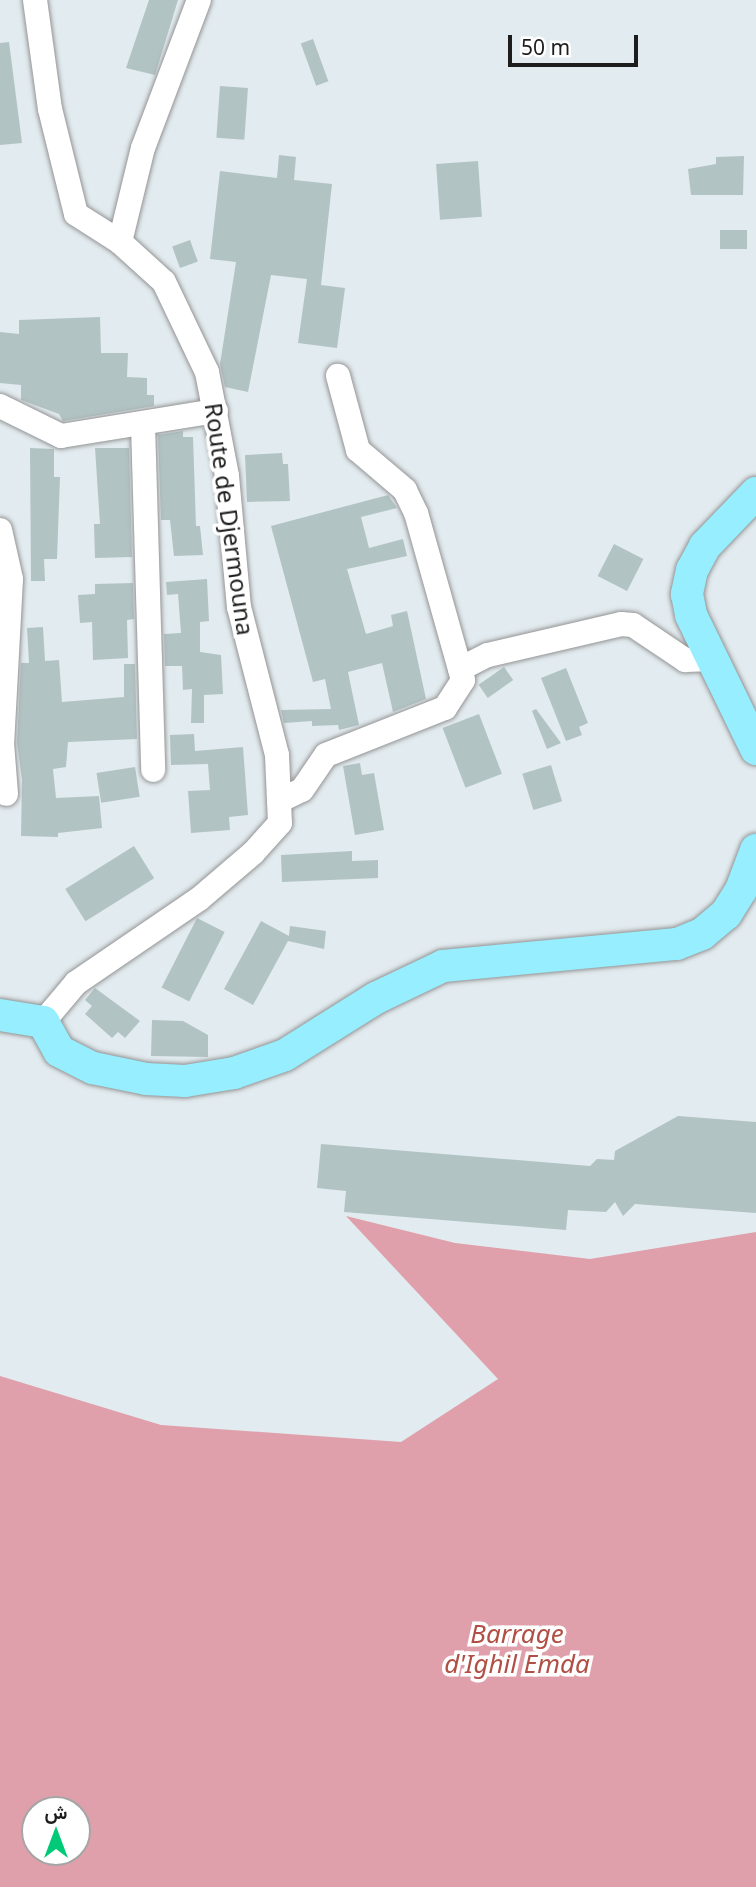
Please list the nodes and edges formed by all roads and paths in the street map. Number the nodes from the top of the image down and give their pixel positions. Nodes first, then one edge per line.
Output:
1 (35, 0) edge
2 (199, 0) edge
3 (120, 242) junction
4 (338, 376) dead end
5 (0, 406) edge
6 (216, 411) junction
7 (143, 425) junction
8 (756, 493) edge
9 (0, 530) edge
10 (713, 659) junction
11 (460, 669) junction
12 (756, 750) edge
13 (153, 770) dead end
14 (6, 794) dead end
15 (279, 801) junction
16 (756, 850) edge
17 (0, 1015) edge
18 (43, 1022) junction

1 - 3 street, Route de Djermouna
2 - 3 street
3 - 6 street, Route de Djermouna
4 - 11 street
5 - 7 street
6 - 7 street
6 - 15 street, Route de Djermouna
7 - 13 street
8 - 10 main road
9 - 14 street
10 - 11 street
10 - 12 main road
11 - 15 street
15 - 18 street, Route de Djermouna
16 - 18 main road
17 - 18 main road

